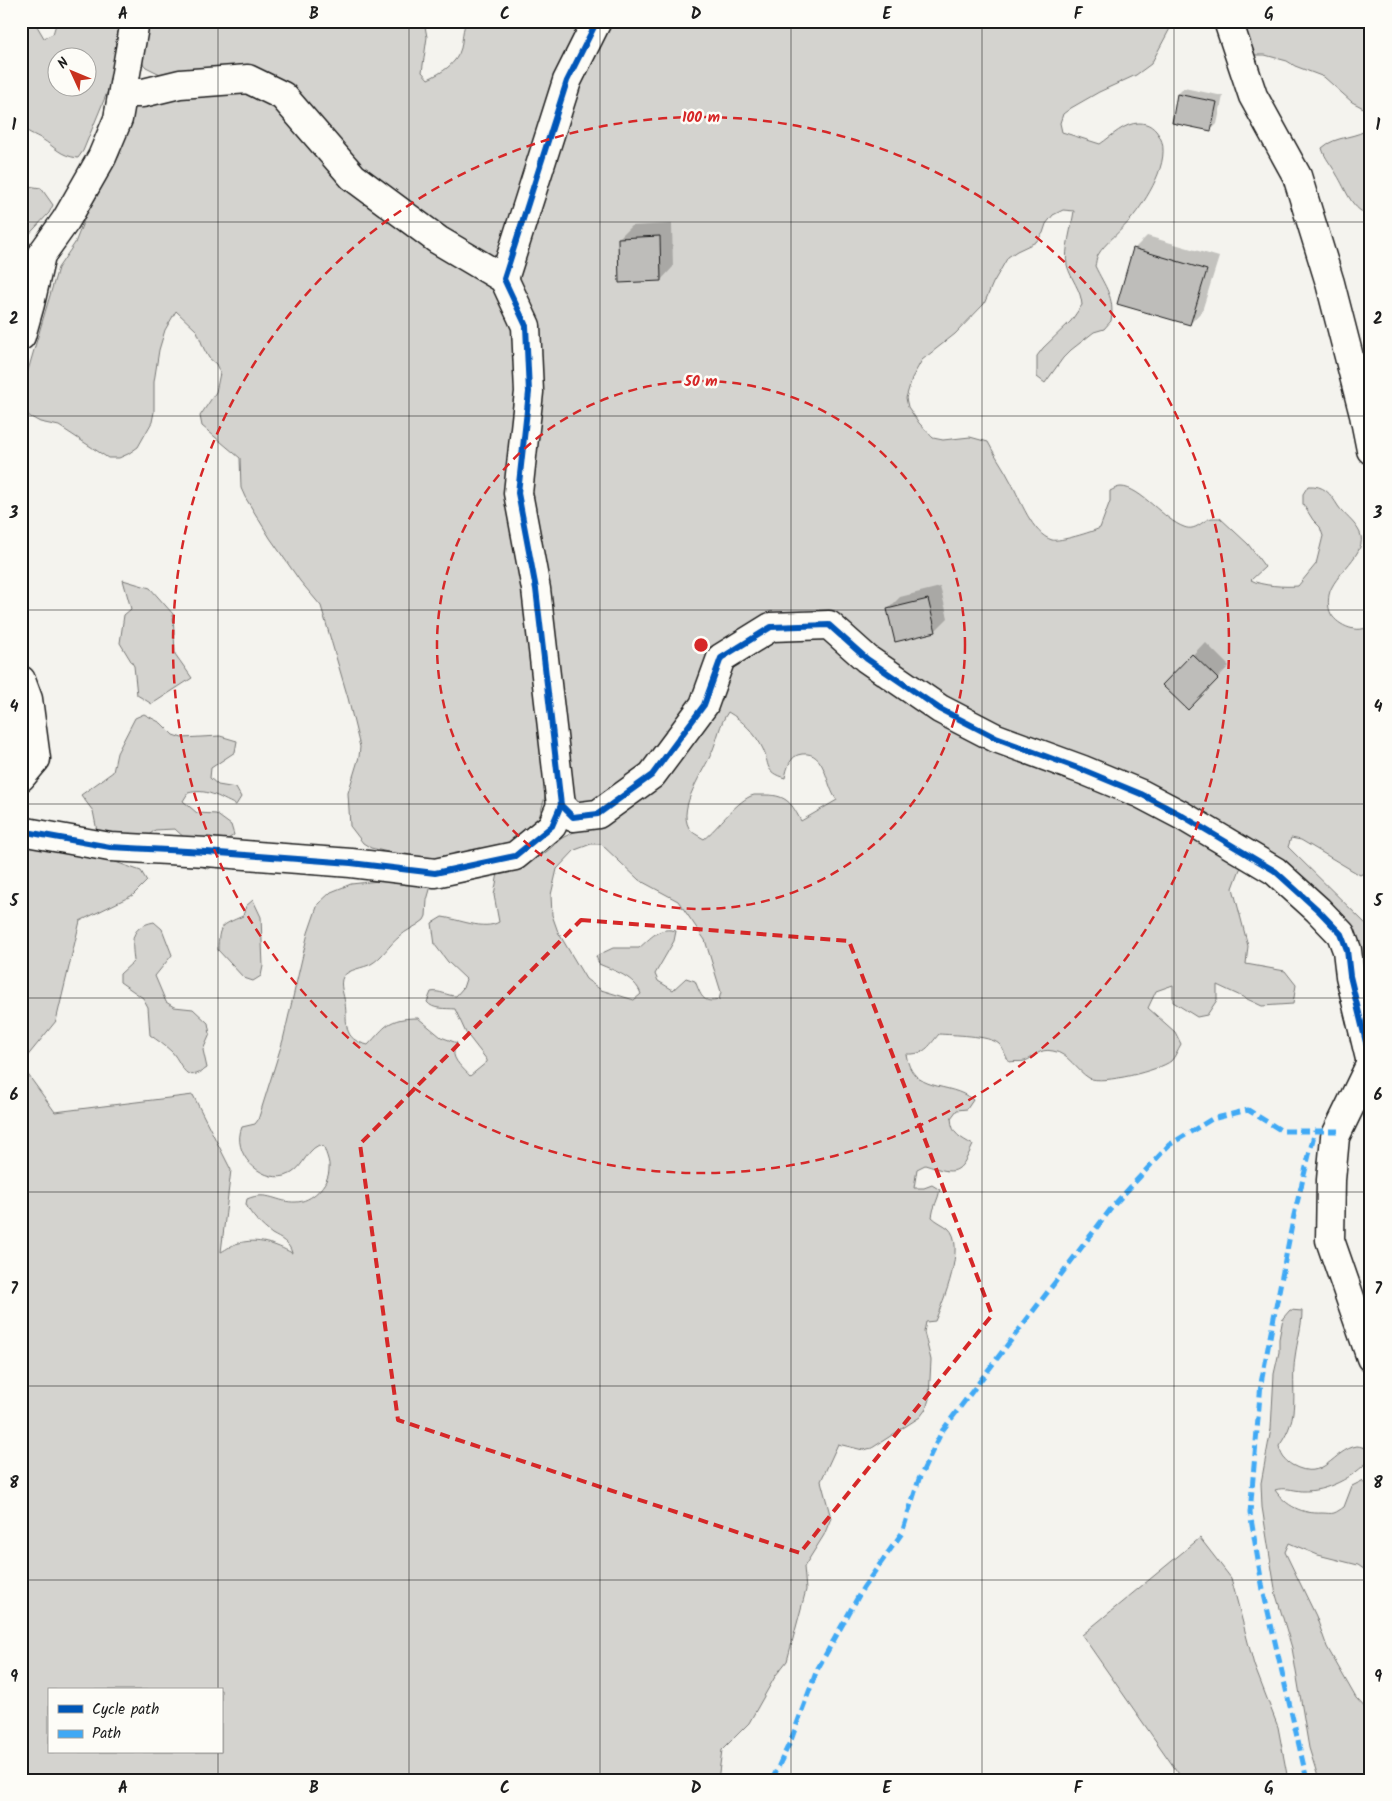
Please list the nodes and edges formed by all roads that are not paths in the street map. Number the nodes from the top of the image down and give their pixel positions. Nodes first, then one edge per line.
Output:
1 (135, 21) edge
2 (597, 21) edge
3 (1228, 21) edge
4 (123, 93) junction
5 (504, 279) junction
6 (21, 336) edge
7 (1371, 450) edge
8 (21, 680) edge
9 (21, 777) edge
10 (561, 805) junction
11 (21, 831) edge
12 (1371, 1063) edge
13 (1371, 1358) edge

1 - 4 street
2 - 5 street
3 - 7 street
4 - 5 street
4 - 6 street
5 - 10 street
8 - 9 street
10 - 11 street
10 - 12 street
12 - 13 street

